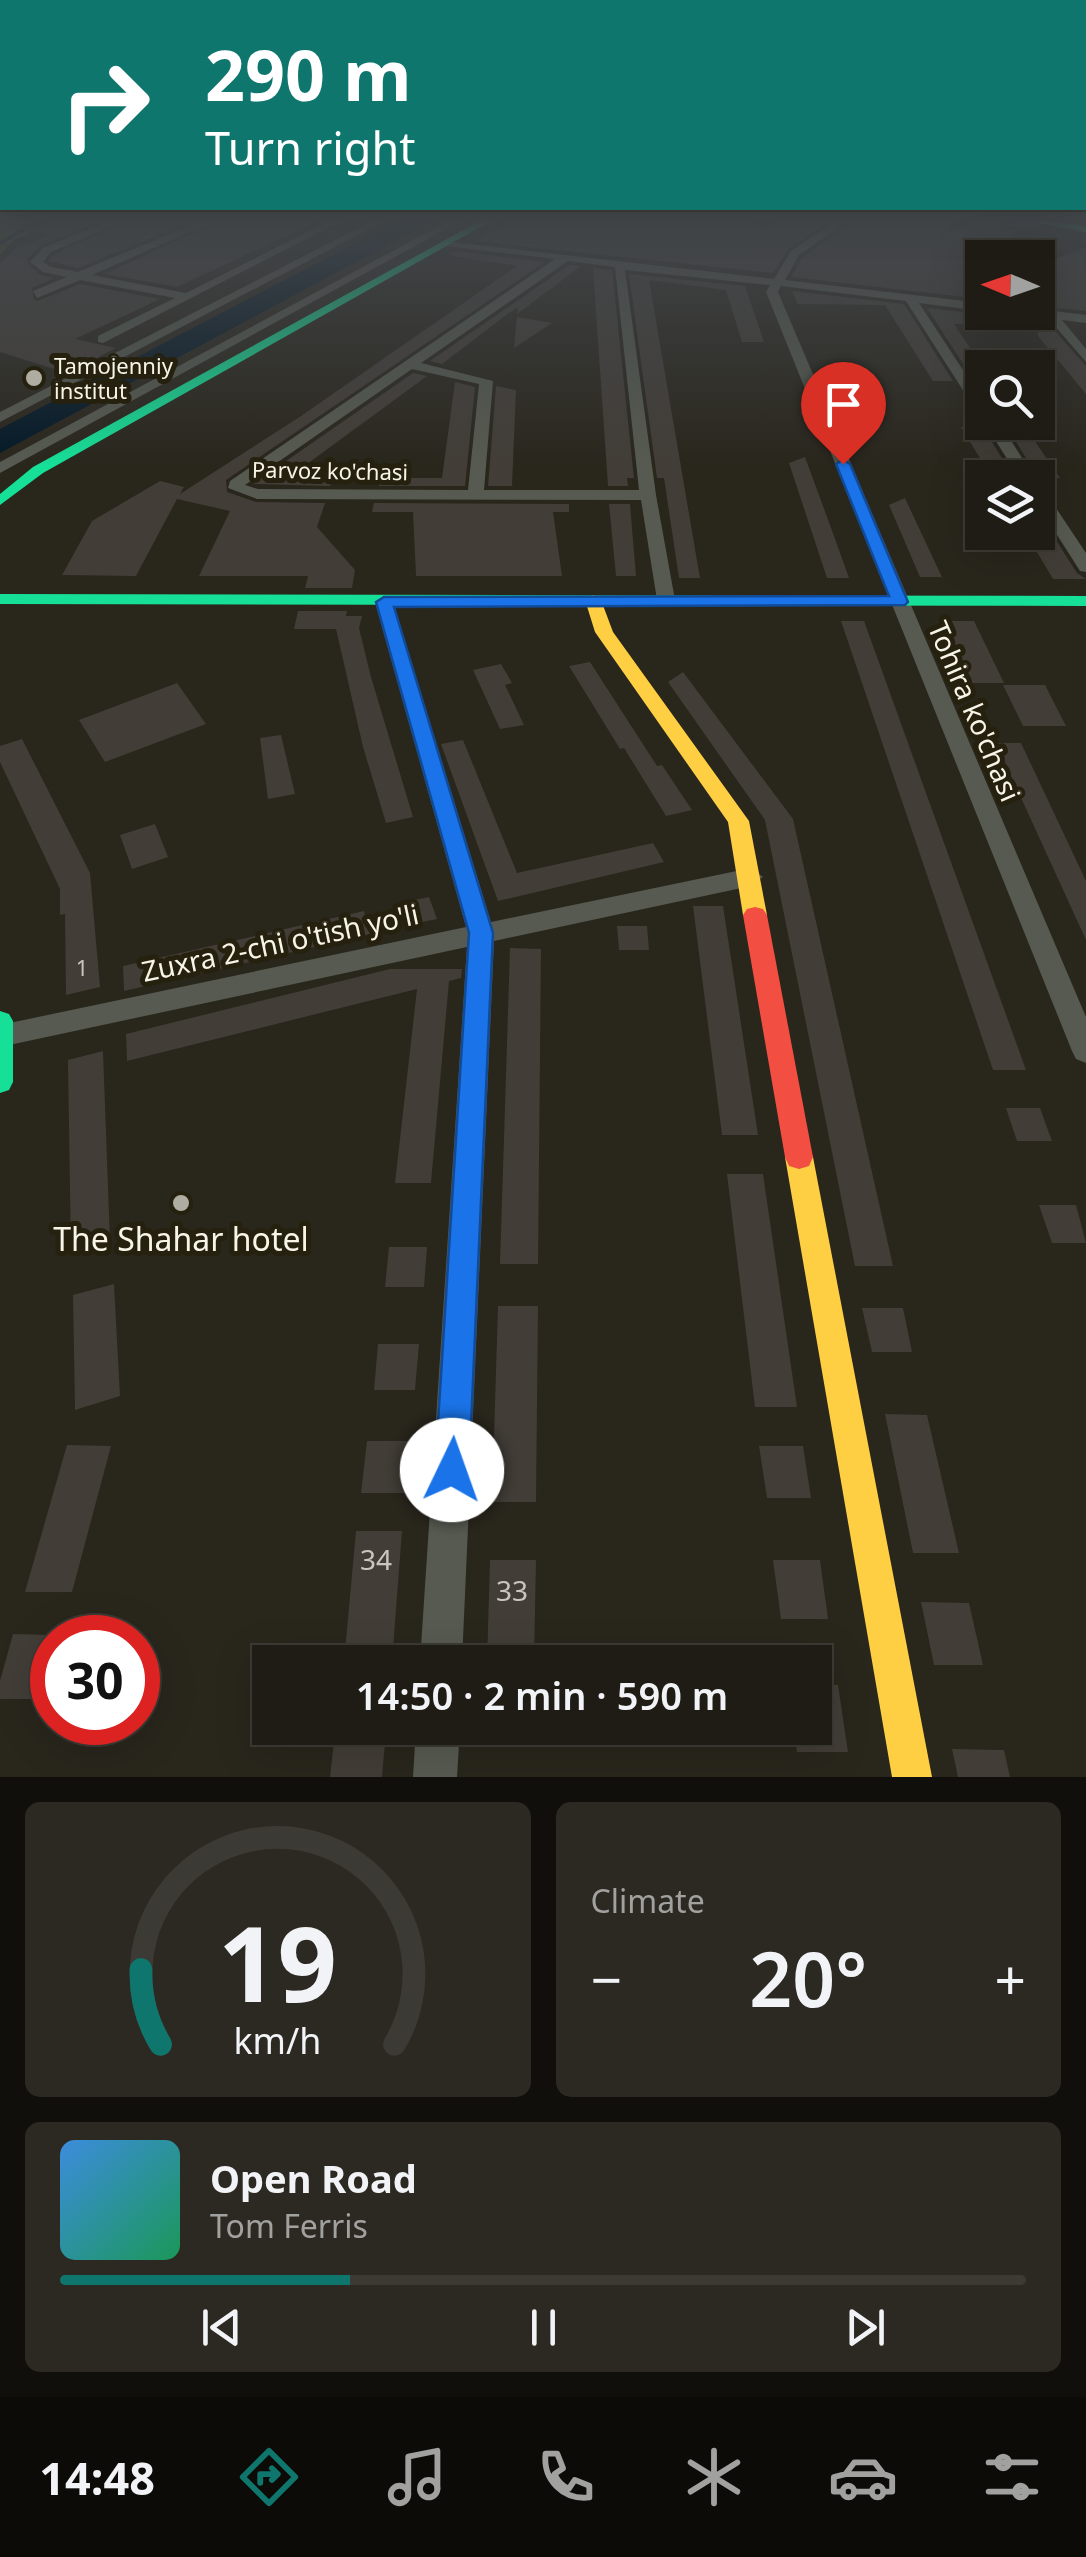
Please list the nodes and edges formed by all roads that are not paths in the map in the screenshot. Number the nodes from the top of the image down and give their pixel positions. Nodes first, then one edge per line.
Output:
1 (178, 300) edge
2 (227, 300) edge
3 (310, 300) edge
4 (340, 300) edge
5 (344, 300) edge
6 (504, 300) edge
7 (623, 300) edge
8 (775, 300) edge
9 (911, 300) edge
10 (933, 300) edge
11 (965, 304) edge
12 (1055, 316) edge
13 (1086, 319) edge
14 (1055, 320) edge
15 (103, 339) dead end
16 (1086, 358) edge
17 (410, 365) junction
18 (965, 383) edge
19 (0, 418) edge
20 (0, 468) edge
21 (0, 485) edge
22 (476, 494) junction
23 (648, 495) junction
24 (0, 501) edge
25 (1055, 519) edge
26 (1086, 567) edge
27 (0, 599) edge
28 (593, 600) junction
29 (666, 600) junction
30 (384, 602) junction
31 (899, 602) junction
32 (1086, 602) edge
33 (751, 877) junction
34 (481, 933) junction
35 (0, 1021) edge
36 (0, 1036) edge
37 (1086, 1052) edge
38 (0, 1082) edge
39 (443, 1645) edge
40 (437, 1745) edge
41 (435, 1777) edge
42 (912, 1777) edge

1 - 15 street
2 - 19 street
3 - 20 street
4 - 21 main road
5 - 24 main road
6 - 17 street, Parvoz ko'chasi
7 - 23 street
8 - 31 street, Tohira ko'chasi
9 - 18 street
10 - 11 street
12 - 13 street
14 - 16 street
17 - 22 street
17 - 22 street, Parvoz ko'chasi
22 - 23 street, Parvoz ko'chasi
23 - 29 street
25 - 26 street
27 - 30 main road
28 - 29 main road
28 - 30 main road
28 - 33 main road
29 - 31 main road
30 - 34 street
31 - 32 main road
31 - 37 street, Tohira ko'chasi
33 - 34 street, Zuxra 2-chi o'tish yo'li
33 - 42 main road
34 - 36 street, Zuxra 2-chi o'tish yo'li
34 - 39 street
35 - 36 main road
36 - 38 main road
40 - 41 street

